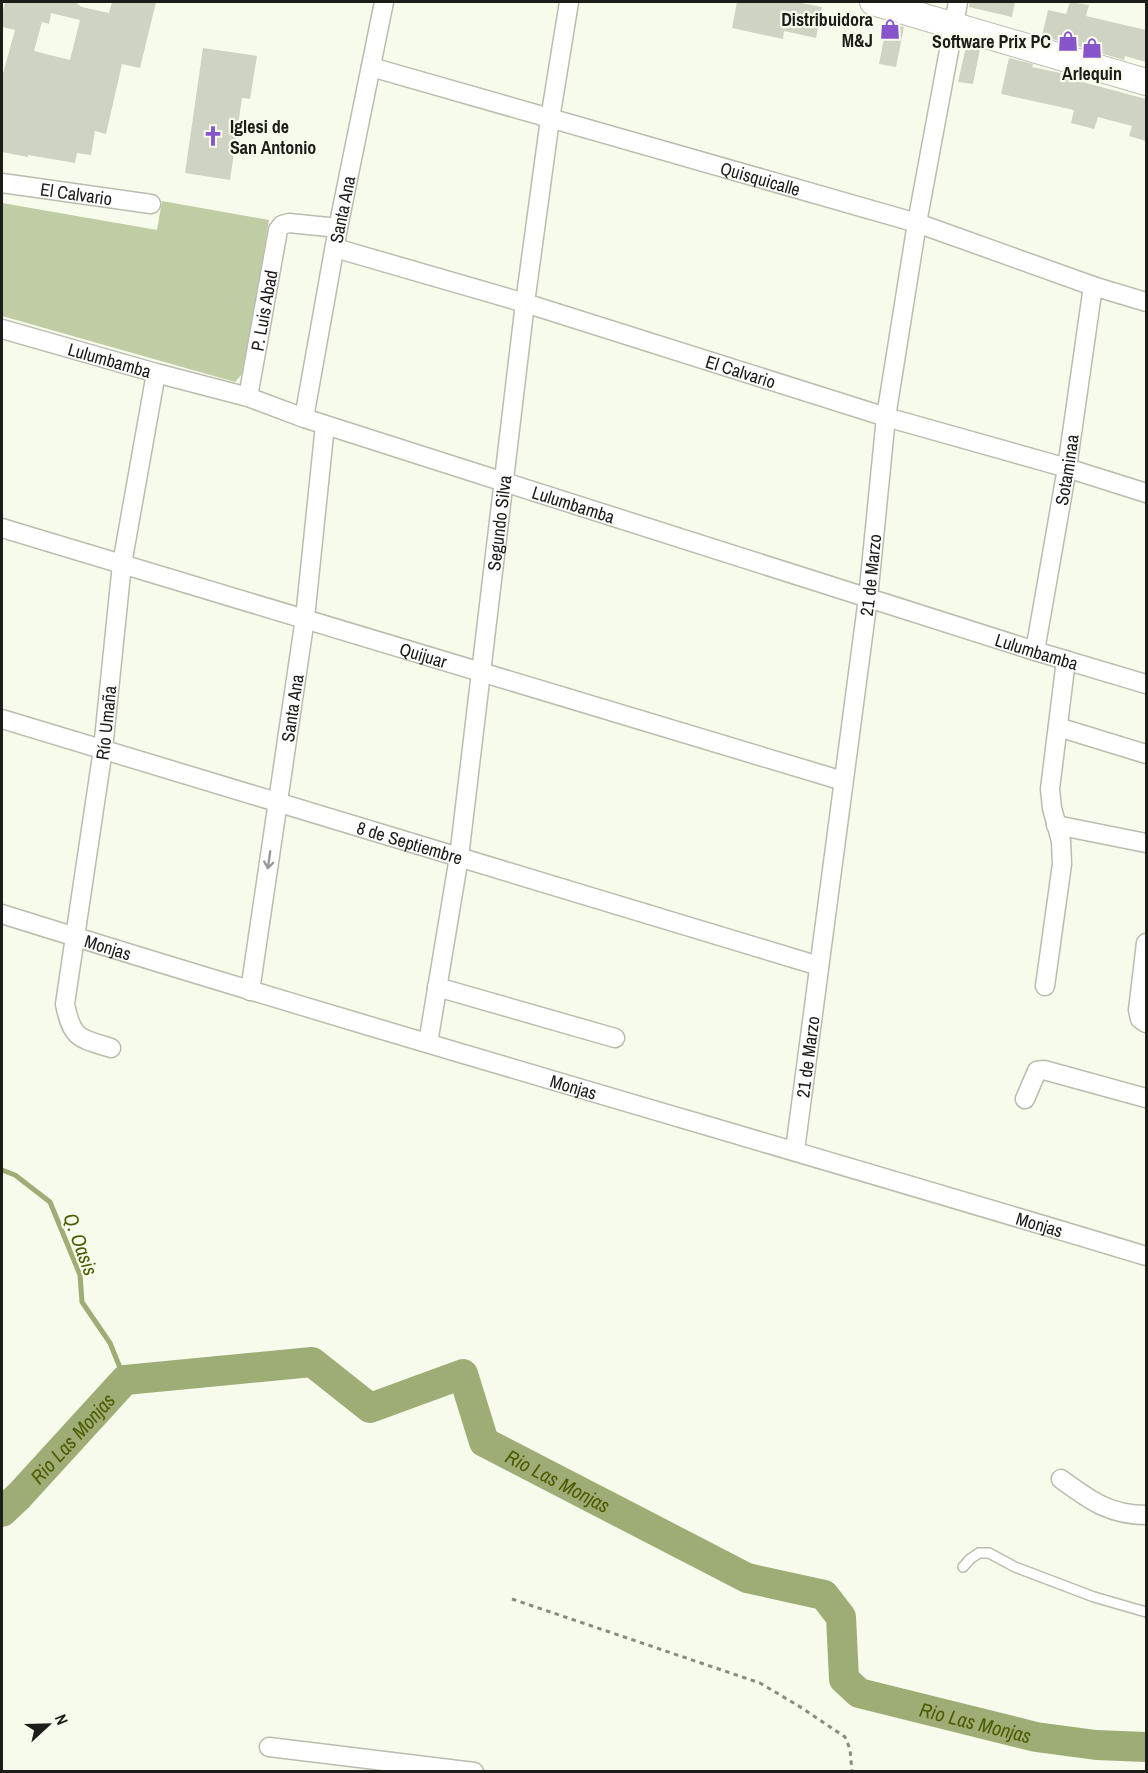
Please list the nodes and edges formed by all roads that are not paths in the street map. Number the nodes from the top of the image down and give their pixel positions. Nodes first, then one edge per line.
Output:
1 (384, 2) edge
2 (569, 2) edge
3 (873, 2) edge
4 (955, 13) edge
5 (371, 67) junction
6 (1146, 82) edge
7 (550, 119) junction
8 (2, 183) edge
9 (151, 204) dead end
10 (917, 224) junction
11 (338, 228) junction
12 (335, 248) junction
13 (1093, 286) junction
14 (1146, 302) edge
15 (525, 303) junction
16 (2, 329) edge
17 (156, 373) junction
18 (248, 397) junction
19 (886, 417) junction
20 (304, 418) junction
21 (325, 425) junction
22 (1067, 468) junction
23 (504, 482) junction
24 (1146, 493) edge
25 (2, 528) edge
26 (122, 564) junction
27 (868, 598) junction
28 (305, 618) junction
29 (1035, 651) junction
30 (1065, 660) junction
31 (481, 673) junction
32 (1146, 684) edge
33 (2, 719) edge
34 (1058, 727) junction
35 (103, 749) junction
36 (1146, 754) edge
37 (843, 781) junction
38 (278, 802) junction
39 (1056, 825) junction
40 (1146, 843) edge
41 (459, 856) junction
42 (2, 914) edge
43 (76, 937) junction
44 (1146, 943) edge
45 (819, 966) junction
46 (1045, 986) dead end
47 (437, 987) junction
48 (250, 991) junction
49 (1146, 1023) edge
50 (615, 1038) dead end
51 (428, 1043) junction
52 (111, 1048) dead end
53 (1146, 1098) edge
54 (1025, 1100) dead end
55 (795, 1150) junction
56 (1146, 1256) edge
57 (1061, 1479) dead end
58 (1146, 1515) edge
59 (963, 1567) dead end
60 (1146, 1612) edge
61 (269, 1747) dead end
62 (474, 1772) edge

1 - 5 street, Santa Ana
2 - 7 street, Segundo Silva
3 - 4 main road
4 - 6 main road
4 - 10 street, 21 de Marzo
5 - 7 street, Quisquicalle
5 - 11 street, Santa Ana
7 - 10 street, Quisquicalle
7 - 15 street, Segundo Silva
8 - 9 street, El Calvario
10 - 13 street, Quisquicalle
10 - 19 street, 21 de Marzo
11 - 12 street, Santa Ana
11 - 18 street, P. Luis Abad
12 - 15 street, El Calvario
12 - 20 street, Santa Ana
13 - 14 street, Quisquicalle
13 - 22 street, Sotaminaa
15 - 19 street, El Calvario
15 - 23 street, Segundo Silva
16 - 17 street, Lulumbamba
17 - 18 street, Lulumbamba
17 - 26 street, Río Umaña
18 - 20 street, Lulumbamba
19 - 22 street, El Calvario
19 - 27 street, 21 de Marzo
20 - 21 street, Lulumbamba
21 - 23 street, Lulumbamba
21 - 28 street, Santa Ana
22 - 24 street, El Calvario
22 - 29 street, Sotaminaa
23 - 27 street, Lulumbamba
23 - 31 street, Segundo Silva
25 - 26 street, Quijuar
26 - 28 street, Quijuar
26 - 35 street, Río Umaña
27 - 29 street, Lulumbamba
27 - 37 street, 21 de Marzo
28 - 31 street, Quijuar
28 - 38 street, Santa Ana
29 - 30 street, Lulumbamba
30 - 32 street, Lulumbamba
30 - 34 street
31 - 37 street, Quijuar
31 - 41 street, Segundo Silva
33 - 35 street, 8 de Septiembre
34 - 36 street
34 - 39 street
35 - 38 street, 8 de Septiembre
35 - 43 street, Río Umaña
37 - 45 street, 21 de Marzo
38 - 41 street, 8 de Septiembre
38 -> 48 street, Santa Ana
39 - 40 street
39 - 46 street
41 - 45 street, 8 de Septiembre
41 - 47 street, Segundo Silva
42 - 43 street, Monjas
43 - 48 street, Monjas
43 - 52 street, Río Umaña
44 - 49 street
45 - 55 street, 21 de Marzo
47 - 50 street
47 - 51 street, Segundo Silva
48 - 51 street, Monjas
51 - 55 street, Monjas
53 - 54 street
55 - 56 street, Monjas
57 - 58 street
59 - 60 lane
61 - 62 street

